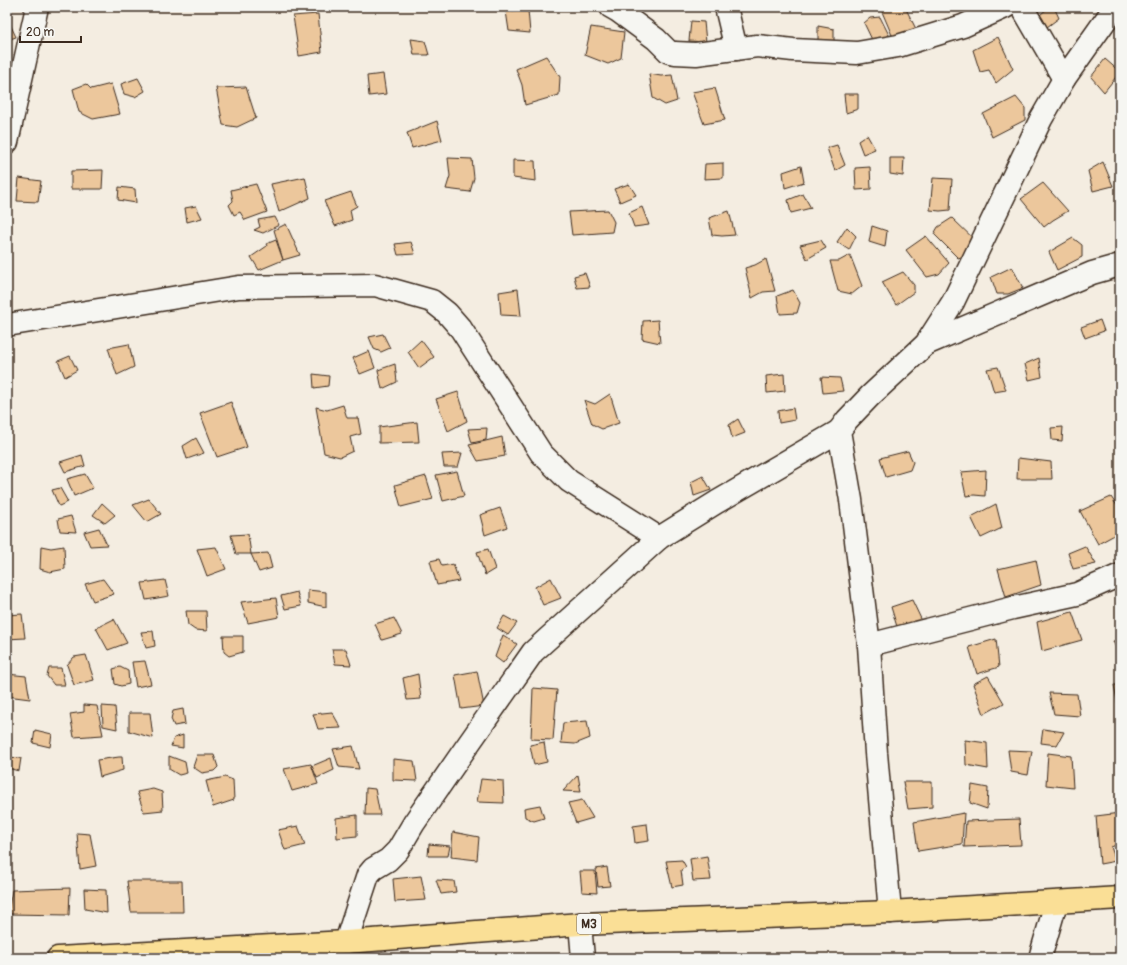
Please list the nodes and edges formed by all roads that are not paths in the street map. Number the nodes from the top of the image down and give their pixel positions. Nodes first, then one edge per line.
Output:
1 (38, 7) edge
2 (611, 7) edge
3 (726, 7) edge
4 (1005, 7) edge
5 (1022, 7) edge
6 (1115, 7) edge
7 (736, 49) junction
8 (1064, 79) junction
9 (7, 142) edge
10 (1120, 265) edge
11 (7, 325) edge
12 (926, 344) junction
13 (839, 431) junction
14 (659, 538) junction
15 (1120, 576) edge
16 (869, 645) junction
17 (1120, 898) edge
18 (1056, 903) junction
19 (890, 912) junction
20 (580, 924) junction
21 (346, 942) junction
22 (313, 951) edge
23 (113, 956) edge
24 (58, 958) edge
25 (583, 958) edge
26 (1040, 958) edge

1 - 9 street
2 - 7 street
3 - 7 street
4 - 7 street
5 - 8 street
6 - 8 street
8 - 12 street
10 - 12 street
11 - 14 street
12 - 13 street
13 - 14 street
13 - 16 street
14 - 21 street
15 - 16 street
16 - 19 street
17 - 18 main road, M3
18 - 19 main road, M3
18 - 26 street
19 - 20 main road, M3
20 - 21 main road, M3
20 - 25 street
21 - 22 main road, M3
22 - 23 main road, M3
23 - 24 main road, M3

